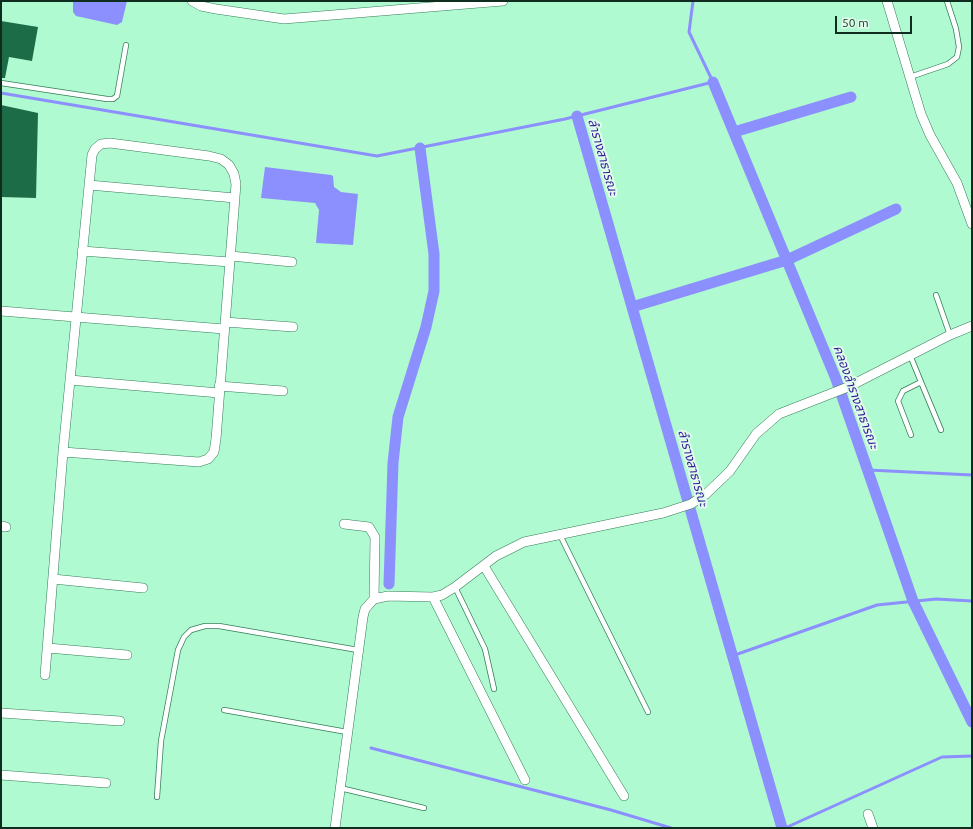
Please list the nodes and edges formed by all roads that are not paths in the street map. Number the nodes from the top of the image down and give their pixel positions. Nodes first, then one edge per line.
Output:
1 (192, 1) edge
2 (503, 1) edge
3 (887, 1) edge
4 (947, 1) edge
5 (126, 45) dead end
6 (910, 77) junction
7 (1, 83) edge
8 (89, 185) junction
9 (235, 198) junction
10 (972, 224) edge
11 (82, 251) junction
12 (230, 259) junction
13 (292, 262) dead end
14 (936, 295) dead end
15 (1, 311) edge
16 (76, 317) junction
17 (224, 325) junction
18 (972, 326) edge
19 (292, 327) dead end
20 (950, 335) junction
21 (910, 355) junction
22 (70, 380) junction
23 (921, 382) junction
24 (219, 390) junction
25 (283, 391) dead end
26 (941, 430) dead end
27 (911, 435) dead end
28 (63, 452) junction
29 (344, 524) dead end
30 (559, 533) junction
31 (484, 566) junction
32 (53, 579) junction
33 (455, 587) junction
34 (143, 588) dead end
35 (433, 597) junction
36 (374, 599) junction
37 (48, 648) junction
38 (358, 650) junction
39 (127, 655) dead end
40 (45, 675) dead end
41 (494, 690) dead end
42 (224, 710) dead end
43 (648, 712) dead end
44 (1, 713) edge
45 (120, 722) dead end
46 (347, 732) junction
47 (1, 775) edge
48 (525, 780) dead end
49 (106, 783) dead end
50 (340, 788) junction
51 (624, 796) dead end
52 (157, 797) dead end
53 (424, 808) dead end
54 (868, 814) dead end
55 (335, 828) edge
56 (872, 828) edge

1 - 2 street
3 - 6 street
4 - 6 lane
5 - 7 lane
6 - 10 street
8 - 9 street
8 - 9 street
8 - 11 street
9 - 12 street
11 - 12 street
11 - 16 street
12 - 13 street
12 - 17 street
14 - 20 lane
15 - 16 street
16 - 17 street
16 - 22 street
17 - 19 street
17 - 24 street
18 - 20 street
20 - 21 street
21 - 23 lane
21 - 30 street
22 - 24 street
22 - 28 street
23 - 26 lane
23 - 27 lane
24 - 25 street
24 - 28 street
28 - 32 street
29 - 36 street
30 - 31 street
30 - 43 lane
31 - 33 street
31 - 51 street
32 - 34 street
32 - 37 street
33 - 35 street
33 - 41 lane
35 - 36 street
35 - 48 street
36 - 38 street
37 - 39 street
37 - 40 street
38 - 46 street
38 - 52 lane
42 - 46 lane
44 - 45 street
46 - 50 street
47 - 49 street
50 - 53 lane
50 - 55 street
54 - 56 street

